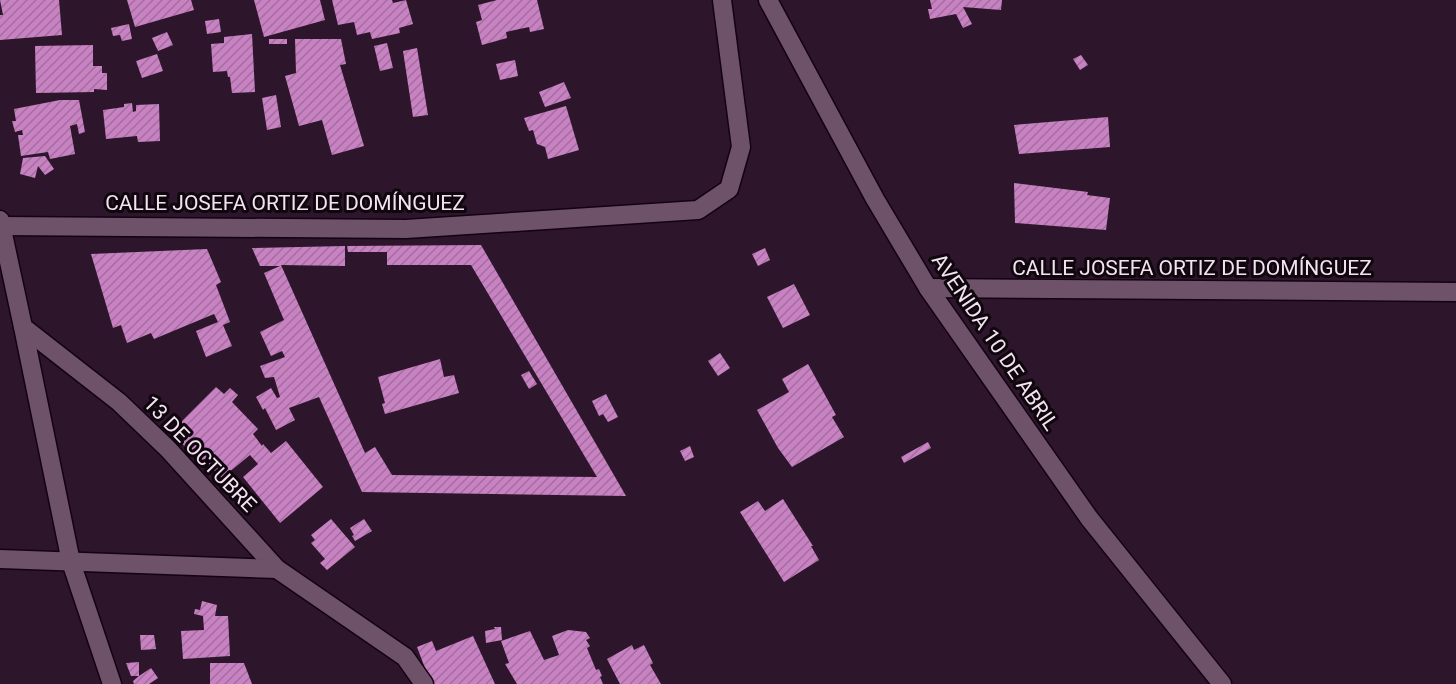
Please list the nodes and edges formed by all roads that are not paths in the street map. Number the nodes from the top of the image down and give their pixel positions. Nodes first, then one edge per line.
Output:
1 (722, 0) edge
2 (768, 0) edge
3 (1, 223) edge
4 (928, 288) junction
5 (1456, 292) edge
6 (23, 327) junction
7 (0, 559) edge
8 (71, 562) junction
9 (277, 569) junction
10 (112, 684) edge
11 (424, 684) edge
12 (1222, 684) edge

1 - 3 street, CALLE JOSEFA ORTIZ DE DOMÍNGUEZ
2 - 4 street, AVENIDA 10 DE ABRIL
3 - 6 street
4 - 5 street, CALLE JOSEFA ORTIZ DE DOMÍNGUEZ
4 - 12 street, AVENIDA 10 DE ABRIL
6 - 8 street
6 - 9 street, 13 DE OCTUBRE
7 - 8 street
8 - 9 street
8 - 10 street
9 - 11 street, 13 DE OCTUBRE

